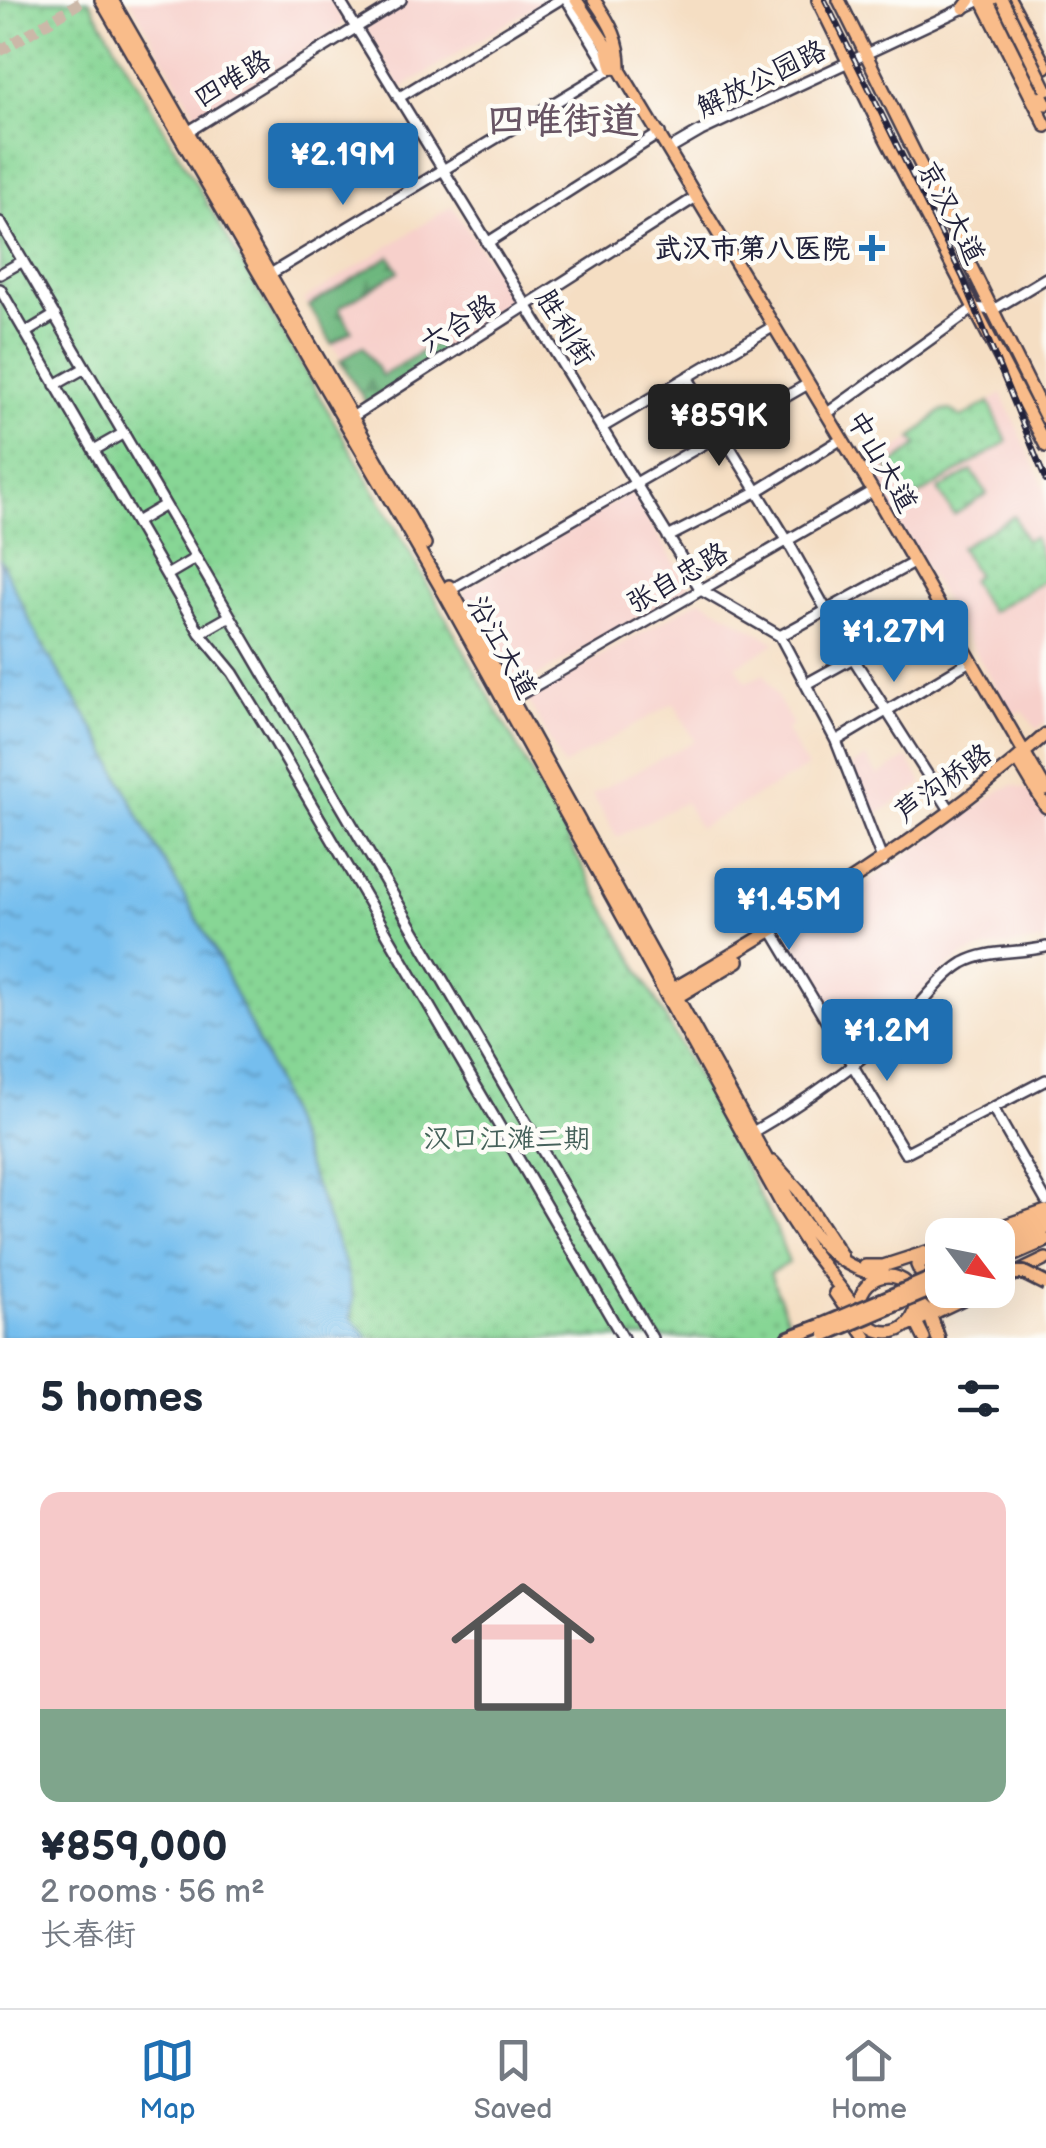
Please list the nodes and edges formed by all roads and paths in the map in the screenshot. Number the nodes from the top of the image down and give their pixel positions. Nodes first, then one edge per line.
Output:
1 (102, 0) edge
2 (112, 0) edge
3 (340, 0) edge
4 (401, 0) edge
5 (559, 0) edge
6 (567, 0) edge
7 (576, 0) edge
8 (584, 0) edge
9 (594, 0) edge
10 (818, 0) edge
11 (839, 0) edge
12 (981, 0) edge
13 (997, 0) edge
14 (1010, 0) edge
15 (967, 4) edge
16 (356, 29) junction
17 (865, 52) junction
18 (1038, 53) junction
19 (848, 61) junction
20 (1046, 67) edge
21 (614, 68) junction
22 (1046, 89) edge
23 (398, 98) junction
24 (1046, 104) edge
25 (1046, 126) edge
26 (189, 131) junction
27 (660, 133) junction
28 (670, 149) junction
29 (443, 170) junction
30 (696, 198) junction
31 (0, 222) edge
32 (487, 243) junction
33 (22, 261) junction
34 (0, 274) edge
35 (267, 277) junction
36 (1046, 278) edge
37 (0, 289) edge
38 (526, 306) junction
39 (974, 308) junction
40 (993, 310) junction
41 (55, 315) junction
42 (774, 326) junction
43 (25, 333) junction
44 (86, 368) junction
45 (687, 377) junction
46 (808, 384) junction
47 (55, 385) junction
48 (826, 414) junction
49 (1046, 418) edge
50 (349, 419) junction
51 (601, 428) junction
52 (124, 434) junction
53 (720, 435) junction
54 (842, 439) junction
55 (1046, 446) edge
56 (94, 450) junction
57 (636, 484) junction
58 (756, 492) junction
59 (873, 492) junction
60 (165, 505) junction
61 (136, 522) junction
62 (668, 537) junction
63 (787, 540) junction
64 (196, 558) junction
65 (914, 563) junction
66 (167, 575) junction
67 (701, 590) junction
68 (448, 591) junction
69 (826, 610) junction
70 (230, 616) junction
71 (200, 633) junction
72 (780, 636) junction
73 (853, 658) junction
74 (970, 661) junction
75 (261, 669) junction
76 (239, 682) junction
77 (806, 684) junction
78 (508, 700) junction
79 (888, 711) junction
80 (295, 728) junction
81 (1046, 734) edge
82 (274, 740) junction
83 (836, 740) junction
84 (1046, 744) edge
85 (1023, 759) junction
86 (1046, 790) edge
87 (337, 800) junction
88 (1046, 807) edge
89 (950, 810) junction
90 (316, 812) junction
91 (882, 861) junction
92 (383, 878) junction
93 (362, 890) junction
94 (775, 934) junction
95 (420, 942) junction
96 (1046, 947) edge
97 (400, 955) junction
98 (670, 996) junction
99 (458, 1007) junction
100 (438, 1020) junction
101 (853, 1065) junction
102 (1046, 1080) edge
103 (504, 1086) junction
104 (483, 1098) junction
105 (993, 1108) junction
106 (751, 1133) junction
107 (542, 1151) junction
108 (521, 1163) junction
109 (568, 1195) junction
110 (1046, 1201) edge
111 (547, 1208) junction
112 (1046, 1214) edge
113 (1015, 1224) edge
114 (1046, 1228) edge
115 (1015, 1231) edge
116 (593, 1238) junction
117 (1046, 1240) edge
118 (1015, 1242) edge
119 (808, 1246) junction
120 (572, 1251) junction
121 (1015, 1254) edge
122 (925, 1255) edge
123 (1046, 1258) edge
124 (925, 1260) edge
125 (850, 1265) junction
126 (1015, 1272) edge
127 (1015, 1274) edge
128 (886, 1276) junction
129 (925, 1282) edge
130 (1046, 1284) edge
131 (925, 1288) edge
132 (925, 1288) edge
133 (632, 1304) junction
134 (932, 1308) edge
135 (944, 1308) edge
136 (934, 1313) junction
137 (610, 1316) junction
138 (862, 1316) junction
139 (912, 1316) junction
140 (869, 1333) edge
141 (623, 1338) edge
142 (652, 1338) edge
143 (788, 1338) edge
144 (817, 1338) edge
145 (883, 1338) edge
146 (924, 1338) edge
147 (938, 1338) edge

1 - 35 main road, 沿江大道
2 - 26 main road, 沿江大道
3 - 16 street, 胜利街
4 - 16 street, 四唯路
5 - 23 street
6 - 21 street, 中山大道
7 - 21 main road
8 - 21 main road, 中山大道
9 - 21 main road, 中山大道
10 - 19 main road, 京汉大道
11 - 17 main road, 京汉大道
12 - 15 street, 解放公园路
12 - 25 main road
13 - 18 main road
13 - 22 main road, bridge
13 - 24 main road, bridge
14 - 18 main road
15 - 17 street, 解放公园路
16 - 23 street, 胜利街
16 - 26 street, 四唯路
17 - 19 street, 解放公园路
17 - 40 main road, 京汉大道
18 - 20 main road
19 - 28 street, 解放公园路
19 - 39 main road, 京汉大道
21 - 27 main road, 中山大道
21 - 29 street
23 - 29 street, 胜利街
26 - 35 main road, 沿江大道
27 - 28 main road, 中山大道
27 - 32 street
28 - 30 main road, 中山大道
29 - 32 street, 胜利街
29 - 35 street
30 - 38 street, 六合路
30 - 42 main road, 中山大道
31 - 33 street
32 - 38 street, 胜利街
33 - 34 street
33 - 41 street
35 - 50 main road, 沿江大道
36 - 40 street
37 - 43 street
38 - 50 street, 六合路
38 - 51 street, 胜利街
39 - 40 street
39 - 48 street
39 - 55 main road, 京汉大道
40 - 49 main road, 京汉大道
41 - 43 street
41 - 44 street
42 - 45 street
42 - 46 main road, 中山大道
43 - 47 street
44 - 47 street
44 - 52 street
45 - 51 street
45 - 53 street
46 - 48 main road, 中山大道
46 - 53 street
47 - 56 street
48 - 54 main road, 中山大道
50 - 68 main road, 沿江大道
51 - 57 street, 胜利街
52 - 56 street
52 - 60 street
53 - 57 street
53 - 58 street
54 - 58 street
54 - 59 main road, 中山大道
56 - 61 street
57 - 62 street, 胜利街
57 - 68 street
58 - 62 street
58 - 63 street
59 - 63 street, 张自忠路
59 - 65 main road, 中山大道
60 - 61 street
60 - 64 street
61 - 66 street
62 - 67 street, 胜利街
63 - 67 street, 张自忠路
63 - 69 street
64 - 66 street
64 - 70 street
65 - 69 street
65 - 74 main road, 中山大道
66 - 71 street
67 - 72 street, 胜利街
67 - 78 street, 张自忠路
68 - 78 main road, 沿江大道
69 - 72 street
69 - 73 street
70 - 71 street
70 - 75 street
71 - 76 street
72 - 77 street
73 - 77 street
73 - 79 street
74 - 79 street
74 - 85 main road, 中山大道
75 - 76 street
75 - 80 street
76 - 82 street
77 - 83 street
78 - 98 main road, 沿江大道
79 - 83 street
79 - 89 street
80 - 82 street
80 - 87 street
81 - 85 main road, 芦沟桥路
82 - 90 street
83 - 91 street
84 - 85 main road, 芦沟桥路
85 - 86 main road, 中山大道
85 - 88 main road, 中山大道
85 - 89 main road, 芦沟桥路
85 - 91 main road, 芦沟桥路
87 - 90 street
87 - 92 street
89 - 91 main road, 芦沟桥路
90 - 93 street
91 - 94 main road, 芦沟桥路
92 - 93 street
92 - 95 street
93 - 97 street
94 - 98 main road, 芦沟桥路
94 - 101 street
95 - 97 street
95 - 99 street
96 - 101 street
97 - 100 street
98 - 106 main road, 沿江大道
98 - 119 main road, 沿江大道
99 - 100 street
99 - 103 street
100 - 104 street
101 - 105 street
101 - 106 street
102 - 105 street
103 - 104 street
103 - 107 street
104 - 108 street
105 - 110 street
106 - 125 main road, 沿江大道
107 - 108 street
107 - 109 street
108 - 111 street
109 - 111 street
109 - 116 street
111 - 120 street
112 - 113 main road
112 - 115 highway
114 - 118 highway
116 - 120 street
116 - 133 street
117 - 121 highway
119 - 138 main road, 沿江大道
119 - 140 main road
120 - 137 street
122 - 125 main road
123 - 127 main road
124 - 131 main road
125 - 128 main road, 沿江大道
126 - 130 highway, bridge
128 - 138 main road
128 - 139 main road
129 - 143 highway, bridge
132 - 144 highway, bridge
133 - 137 street
133 - 142 street
134 - 136 main road
135 - 136 main road
136 - 139 highway
136 - 147 highway
137 - 141 street
138 - 140 main road
139 - 140 main road
139 - 146 main road
140 - 145 main road

